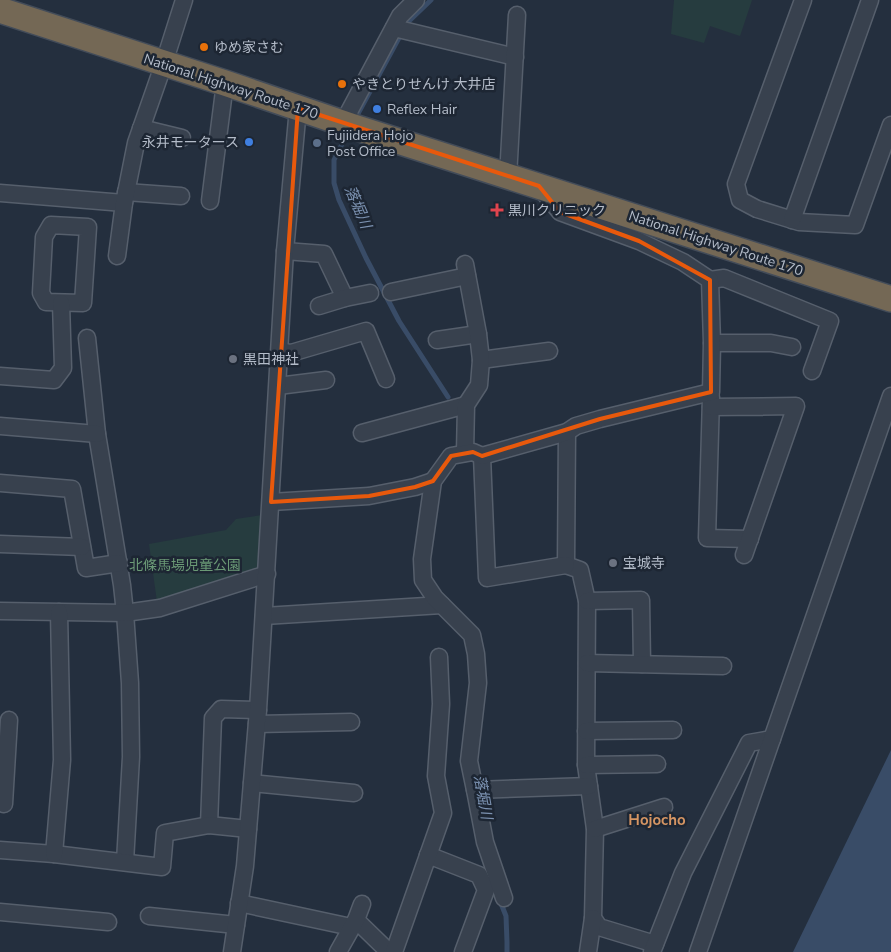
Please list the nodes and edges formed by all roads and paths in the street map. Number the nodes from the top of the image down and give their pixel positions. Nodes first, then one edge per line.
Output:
1 (184, 0) edge
2 (416, 0) edge
3 (803, 0) edge
4 (870, 0) edge
5 (0, 10) edge
6 (517, 15) dead end
7 (397, 28) junction
8 (515, 57) junction
9 (164, 63) junction
10 (225, 83) junction
11 (298, 108) junction
12 (349, 125) junction
13 (891, 125) edge
14 (141, 128) junction
15 (182, 138) dead end
16 (508, 177) junction
17 (539, 186) junction
18 (0, 193) edge
19 (181, 196) dead end
20 (125, 198) junction
21 (210, 201) dead end
22 (796, 221) junction
23 (285, 251) junction
24 (117, 256) dead end
25 (710, 280) junction
26 (391, 292) dead end
27 (370, 293) dead end
28 (345, 298) junction
29 (891, 299) edge
30 (61, 303) junction
31 (320, 306) dead end
32 (478, 334) junction
33 (87, 338) dead end
34 (437, 340) dead end
35 (712, 343) junction
36 (792, 347) dead end
37 (280, 351) junction
38 (549, 351) dead end
39 (481, 360) junction
40 (812, 371) dead end
41 (0, 376) edge
42 (386, 379) dead end
43 (326, 380) dead end
44 (278, 386) junction
45 (891, 396) edge
46 (711, 400) junction
47 (466, 405) junction
48 (0, 426) edge
49 (567, 432) junction
50 (362, 433) dead end
51 (97, 434) junction
52 (465, 453) junction
53 (482, 456) junction
54 (433, 481) junction
55 (0, 483) edge
56 (271, 502) junction
57 (750, 539) junction
58 (0, 544) edge
59 (82, 547) junction
60 (744, 555) dead end
61 (118, 563) junction
62 (566, 565) junction
63 (267, 574) junction
64 (588, 601) junction
65 (442, 605) junction
66 (0, 611) edge
67 (58, 612) junction
68 (125, 613) junction
69 (264, 616) junction
70 (438, 657) dead end
71 (587, 663) junction
72 (642, 664) junction
73 (723, 666) dead end
74 (257, 717) junction
75 (8, 720) edge
76 (351, 722) dead end
77 (673, 730) dead end
78 (586, 731) junction
79 (772, 739) junction
80 (657, 764) dead end
81 (586, 765) junction
82 (252, 783) junction
83 (589, 786) junction
84 (476, 790) junction
85 (354, 793) dead end
86 (3, 794) edge
87 (664, 807) dead end
88 (209, 825) junction
89 (248, 829) junction
90 (595, 829) junction
91 (0, 850) edge
92 (54, 854) junction
93 (428, 855) junction
94 (125, 862) junction
95 (504, 898) dead end
96 (239, 903) junction
97 (362, 904) dead end
98 (0, 912) edge
99 (149, 916) dead end
100 (593, 918) junction
101 (108, 922) dead end
102 (354, 923) junction
103 (236, 925) junction
104 (653, 948) edge
105 (232, 952) edge
106 (338, 952) edge
107 (388, 952) edge
108 (394, 952) edge
109 (463, 952) edge
110 (588, 952) edge
111 (698, 952) edge

1 - 9 street
2 - 7 street
3 - 22 street
4 - 22 street
5 - 9 highway, National Highway Route 170
6 - 8 street
7 - 8 street
7 - 12 street
8 - 16 street
9 - 10 highway, National Highway Route 170
9 - 14 street
10 - 11 highway, National Highway Route 170
10 - 21 street
11 - 12 highway, National Highway Route 170
11 - 23 street
12 - 16 highway, National Highway Route 170
13 - 22 street
14 - 15 street
14 - 20 street
16 - 17 highway, National Highway Route 170
17 - 25 street
17 - 29 highway, National Highway Route 170
18 - 20 street
19 - 20 street
20 - 24 street
23 - 28 street
23 - 37 street
25 - 35 street
25 - 40 street
26 - 32 street
27 - 28 street
28 - 31 street
30 - 30 street
30 - 41 street
32 - 34 street
32 - 39 street
33 - 51 street
35 - 36 street
35 - 46 street
37 - 42 street
37 - 44 street
38 - 39 street
39 - 47 street
43 - 44 street
44 - 56 street
45 - 79 street
46 - 49 street
46 - 57 street
46 - 57 street
47 - 50 street
47 - 52 street
48 - 51 street
49 - 53 street
49 - 62 street
51 - 61 street
52 - 53 street
52 - 54 street
53 - 62 street
54 - 56 street
54 - 65 street
55 - 59 street
56 - 63 street
57 - 60 street
58 - 59 street
59 - 61 street
61 - 68 street
62 - 64 street
63 - 68 street
63 - 69 street
64 - 71 street
64 - 72 street
65 - 69 street
65 - 84 street
66 - 67 street
67 - 68 street
67 - 92 street
68 - 94 street
69 - 74 street
70 - 93 street
71 - 72 street
71 - 78 street
72 - 73 street
74 - 76 street
74 - 82 street
74 - 88 street
75 - 86 street
77 - 78 street
78 - 81 street
79 - 104 street
79 - 111 street
80 - 81 street
81 - 83 street
82 - 85 street
82 - 89 street
83 - 84 street
83 - 90 street
84 - 95 street
87 - 90 street
88 - 89 street
88 - 94 street
89 - 96 street
90 - 100 street
91 - 92 street
92 - 94 street
93 - 108 street
93 - 109 street
96 - 102 street
96 - 103 street
97 - 102 street
98 - 101 street
99 - 103 street
100 - 104 street
100 - 110 street
102 - 106 street
102 - 107 street
103 - 105 street

